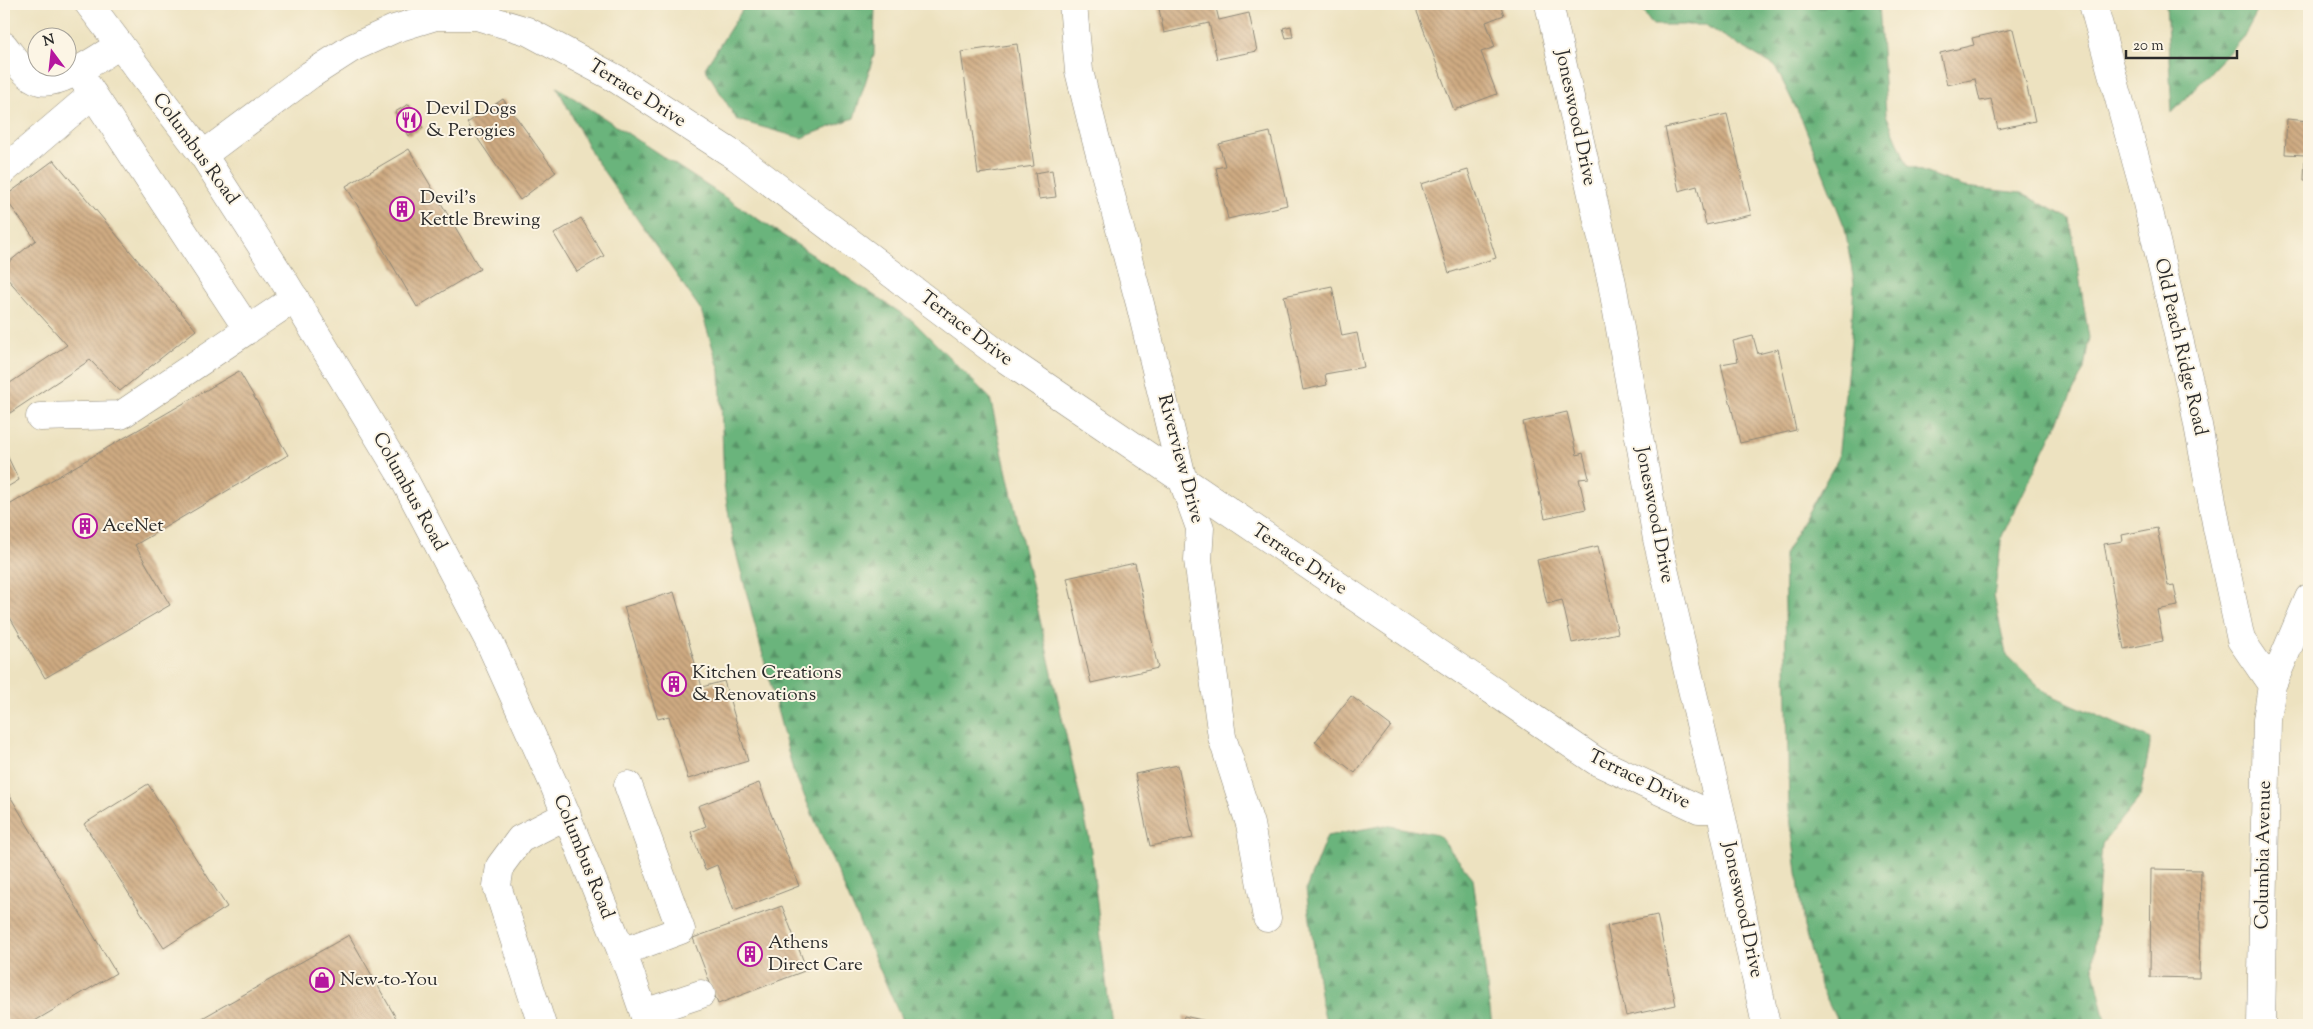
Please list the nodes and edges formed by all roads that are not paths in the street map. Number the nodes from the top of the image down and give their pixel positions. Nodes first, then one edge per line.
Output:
1 (89, 4) edge
2 (1073, 4) edge
3 (1549, 4) edge
4 (2093, 4) edge
5 (120, 45) junction
6 (8, 61) edge
7 (78, 69) edge
8 (78, 72) edge
9 (28, 74) edge
10 (34, 78) edge
11 (60, 78) edge
12 (93, 94) junction
13 (203, 155) junction
14 (4, 170) edge
15 (295, 298) junction
16 (248, 330) junction
17 (40, 418) dead end
18 (1183, 481) junction
19 (2309, 598) edge
20 (2272, 685) junction
21 (628, 785) dead end
22 (1720, 809) junction
23 (567, 815) junction
24 (1267, 918) dead end
25 (622, 952) junction
26 (701, 994) dead end
27 (646, 1019) edge
28 (542, 1025) edge
29 (1766, 1025) edge
30 (2262, 1025) edge

1 - 5 street, Columbus Road
2 - 18 street, Riverview Drive
3 - 22 street, Joneswood Drive
4 - 20 street, Old Peach Ridge Road
5 - 7 street
5 - 13 street, Columbus Road
6 - 9 street
8 - 12 street
10 - 11 street
12 - 14 street
12 - 16 street
13 - 15 street, Columbus Road
13 - 18 street, Terrace Drive
15 - 16 street
15 - 23 street, Columbus Road
16 - 17 street
18 - 22 street, Terrace Drive
18 - 24 street, Riverview Drive
19 - 20 street, Columbia Avenue
20 - 30 street, Columbia Avenue
21 - 25 street
22 - 29 street, Joneswood Drive
23 - 25 street, Columbus Road
23 - 28 street
25 - 27 street, Columbus Road
26 - 27 street

